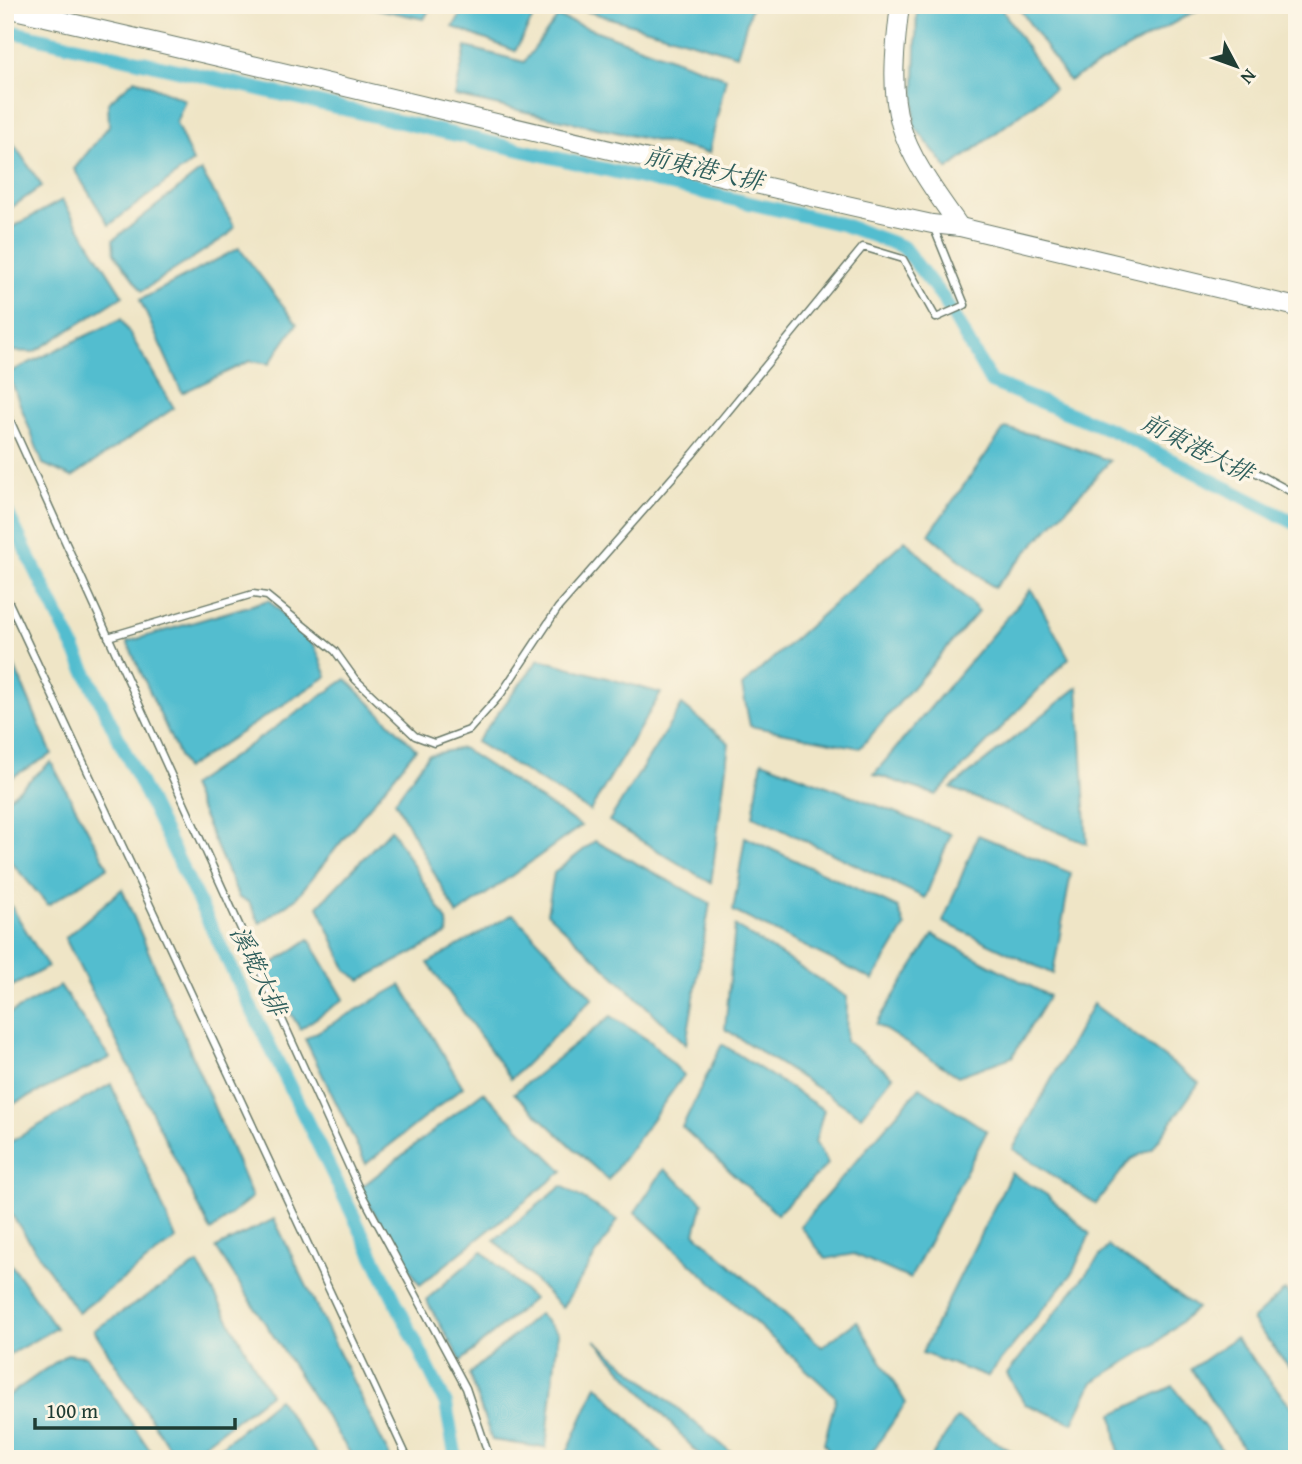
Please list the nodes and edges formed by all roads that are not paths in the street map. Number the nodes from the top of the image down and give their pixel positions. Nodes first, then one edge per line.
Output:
1 (900, 5) edge
2 (5, 8) edge
3 (932, 224) junction
4 (960, 226) junction
5 (1297, 307) edge
6 (5, 409) edge
7 (1208, 446) dead end
8 (1297, 495) edge
9 (5, 594) edge
10 (108, 637) junction
11 (408, 1459) edge
12 (490, 1459) edge

1 - 4 street
2 - 3 street
3 - 4 street
3 - 10 lane
4 - 5 street
6 - 10 lane
7 - 8 lane
9 - 11 lane
10 - 12 lane

